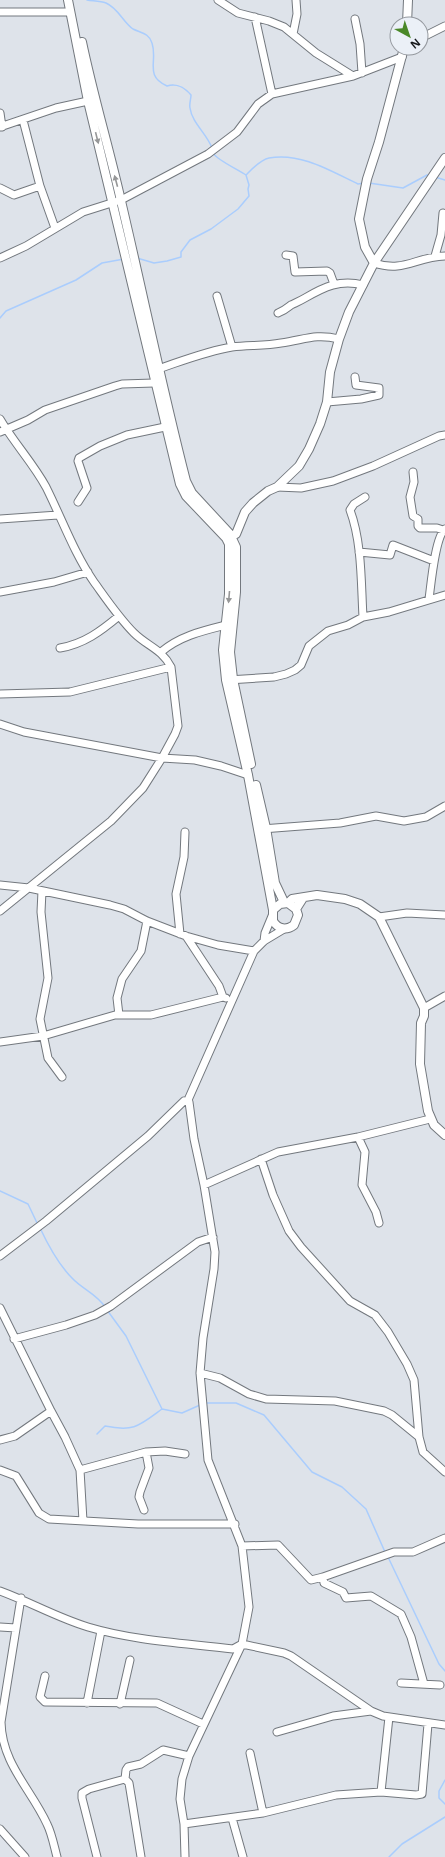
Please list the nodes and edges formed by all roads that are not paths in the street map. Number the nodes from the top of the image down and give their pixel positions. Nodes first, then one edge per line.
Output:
1 (218, 0) edge
2 (296, 0) edge
3 (408, 0) edge
4 (71, 4) edge
5 (0, 12) edge
6 (407, 16) edge
7 (255, 17) junction
8 (355, 18) dead end
9 (445, 26) edge
10 (293, 34) junction
11 (429, 34) edge
12 (78, 36) junction
13 (402, 57) joint
14 (362, 73) junction
15 (353, 76) junction
16 (272, 94) junction
17 (88, 101) junction
18 (0, 113) edge
19 (23, 120) junction
20 (1, 127) edge
21 (445, 158) edge
22 (40, 186) junction
23 (0, 188) edge
24 (117, 201) junction
25 (444, 213) dead end
26 (55, 228) junction
27 (286, 255) dead end
28 (435, 256) junction
29 (445, 256) edge
30 (0, 258) edge
31 (374, 263) junction
32 (134, 273) junction
33 (334, 284) junction
34 (363, 285) junction
35 (217, 296) dead end
36 (278, 313) dead end
37 (339, 339) junction
38 (232, 347) junction
39 (158, 368) junction
40 (355, 378) dead end
41 (154, 383) junction
42 (327, 402) junction
43 (164, 410) junction
44 (0, 419) edge
45 (165, 428) junction
46 (3, 431) edge
47 (445, 435) edge
48 (413, 472) dead end
49 (277, 487) junction
50 (365, 496) dead end
51 (78, 502) dead end
52 (58, 515) junction
53 (0, 519) edge
54 (444, 529) edge
55 (229, 538) junction
56 (359, 552) junction
57 (434, 561) junction
58 (88, 572) junction
59 (0, 592) edge
60 (445, 595) edge
61 (429, 599) junction
62 (119, 616) junction
63 (363, 617) junction
64 (226, 625) junction
65 (60, 648) dead end
66 (161, 652) junction
67 (171, 667) junction
68 (230, 680) junction
69 (0, 694) edge
70 (0, 724) edge
71 (162, 758) junction
72 (248, 775) junction
73 (254, 792) junction
74 (445, 806) edge
75 (262, 829) junction
76 (185, 832) dead end
77 (0, 885) edge
78 (29, 888) junction
79 (42, 891) junction
80 (303, 898) junction
81 (286, 903) junction
82 (296, 908) junction
83 (0, 911) edge
84 (272, 913) junction
85 (445, 915) edge
86 (378, 917) junction
87 (147, 921) junction
88 (284, 929) junction
89 (183, 935) junction
90 (264, 941) junction
91 (254, 951) junction
92 (445, 996) edge
93 (223, 997) junction
94 (232, 1001) junction
95 (424, 1008) junction
96 (119, 1015) junction
97 (43, 1036) junction
98 (0, 1042) edge
99 (62, 1078) dead end
100 (186, 1102) junction
101 (430, 1119) junction
102 (445, 1135) edge
103 (358, 1137) junction
104 (261, 1159) junction
105 (204, 1185) junction
106 (379, 1223) dead end
107 (213, 1237) junction
108 (0, 1256) edge
109 (0, 1308) edge
110 (14, 1339) junction
111 (200, 1373) junction
112 (51, 1411) junction
113 (419, 1437) junction
114 (0, 1440) edge
115 (146, 1452) junction
116 (185, 1454) dead end
117 (0, 1470) edge
118 (80, 1470) junction
119 (445, 1472) edge
120 (144, 1510) dead end
121 (83, 1522) junction
122 (234, 1524) junction
123 (445, 1538) edge
124 (242, 1546) junction
125 (323, 1577) junction
126 (0, 1591) edge
127 (21, 1598) junction
128 (0, 1627) edge
129 (16, 1628) junction
130 (101, 1631) junction
131 (242, 1644) junction
132 (130, 1660) dead end
133 (45, 1676) dead end
134 (401, 1683) dead end
135 (424, 1684) junction
136 (440, 1685) dead end
137 (87, 1703) junction
138 (120, 1704) junction
139 (372, 1711) junction
140 (388, 1717) junction
141 (203, 1724) junction
142 (428, 1724) junction
143 (445, 1726) edge
144 (278, 1732) dead end
145 (250, 1753) dead end
146 (189, 1756) junction
147 (125, 1779) junction
148 (381, 1792) junction
149 (263, 1813) junction
150 (232, 1818) junction
151 (184, 1824) junction
152 (0, 1829) edge
153 (25, 1857) edge
154 (56, 1857) edge
155 (97, 1857) edge
156 (141, 1857) edge
157 (185, 1857) edge
158 (243, 1857) edge

1 - 7 street
2 - 10 street
3 - 6 main road
4 - 5 street
4 - 12 main road
7 - 10 street
7 - 16 street
8 - 14 street
9 - 11 street
10 - 15 street
12 - 17 main road
24 -> 12 main road
13 - 14 street
13 - 31 main road
14 - 15 street
15 - 16 street
16 - 24 street
17 - 19 street
17 -> 24 main road
18 - 20 street
19 - 20 street
19 - 22 street
21 - 31 main road
22 - 23 street
22 - 26 street
24 - 26 street
24 - 32 main road
25 - 28 street
26 - 30 street
27 - 33 street
28 - 29 street
28 - 31 street
31 - 34 main road
32 - 39 main road
32 - 41 main road
33 - 34 street
33 - 36 street
34 - 37 main road
35 - 38 street
37 - 38 street
37 - 42 main road
38 - 39 street
39 - 43 main road
40 - 42 street
41 - 43 main road
41 - 46 street
42 - 49 main road
43 - 45 main road
43 - 55 main road
44 - 46 street
45 - 51 street
45 - 55 main road
46 - 52 street
47 - 49 street
48 - 54 street
49 - 55 main road
50 - 56 street
52 - 53 street
52 - 58 street
54 - 57 street
55 -> 64 main road
55 - 68 main road
56 - 57 street
56 - 63 street
57 - 61 street
58 - 59 street
58 - 62 street
60 - 61 street
61 - 63 street
62 - 65 street
62 - 66 street
63 - 68 street
64 - 66 street
64 - 68 main road
66 - 67 street
67 - 69 street
67 - 71 street
68 - 72 main road
68 - 73 main road
70 - 71 street
71 - 72 street
71 - 78 street
72 - 73 main road
73 - 75 main road
74 - 75 street
75 - 81 main road
75 - 84 main road
76 - 89 street
77 - 78 street
78 - 79 street
78 - 83 street
79 - 87 street
79 - 97 street
80 - 81 main road
80 - 82 main road
80 - 86 main road
81 - 82 main road
81 - 84 main road
82 - 88 main road
84 - 88 main road
84 - 90 street
85 - 86 street
86 - 95 main road
87 - 89 street
87 - 96 street
88 - 90 street
89 - 91 street
89 - 93 street
90 - 91 street
91 - 94 street
92 - 95 street
93 - 94 street
93 - 96 street
94 - 100 street
95 - 101 main road
96 - 97 street
97 - 98 street
97 - 99 street
100 - 105 street
100 - 108 street
101 - 102 main road
101 - 103 street
103 - 104 street
103 - 106 street
104 - 105 street
104 - 113 street
105 - 107 street
107 - 110 street
107 - 111 street
109 - 110 street
110 - 112 street
111 - 113 street
111 - 122 street
112 - 114 street
112 - 118 street
113 - 119 street
115 - 116 street
115 - 118 street
115 - 120 street
117 - 121 street
118 - 121 street
121 - 122 street
122 - 124 street
123 - 125 street
124 - 125 street
124 - 131 street
125 - 135 street
126 - 127 street
127 - 129 street
127 - 130 street
128 - 129 street
129 - 154 street
130 - 131 street
130 - 137 street
131 - 139 street
131 - 141 street
132 - 138 street
133 - 137 street
134 - 135 street
135 - 136 street
137 - 138 street
138 - 141 street
139 - 140 street
139 - 144 street
140 - 142 street
140 - 148 street
141 - 146 street
142 - 143 street
142 - 148 street
145 - 149 street
146 - 147 street
146 - 151 street
147 - 155 street
147 - 156 street
148 - 149 street
149 - 150 street
150 - 151 street
150 - 158 street
151 - 157 street
152 - 153 street

